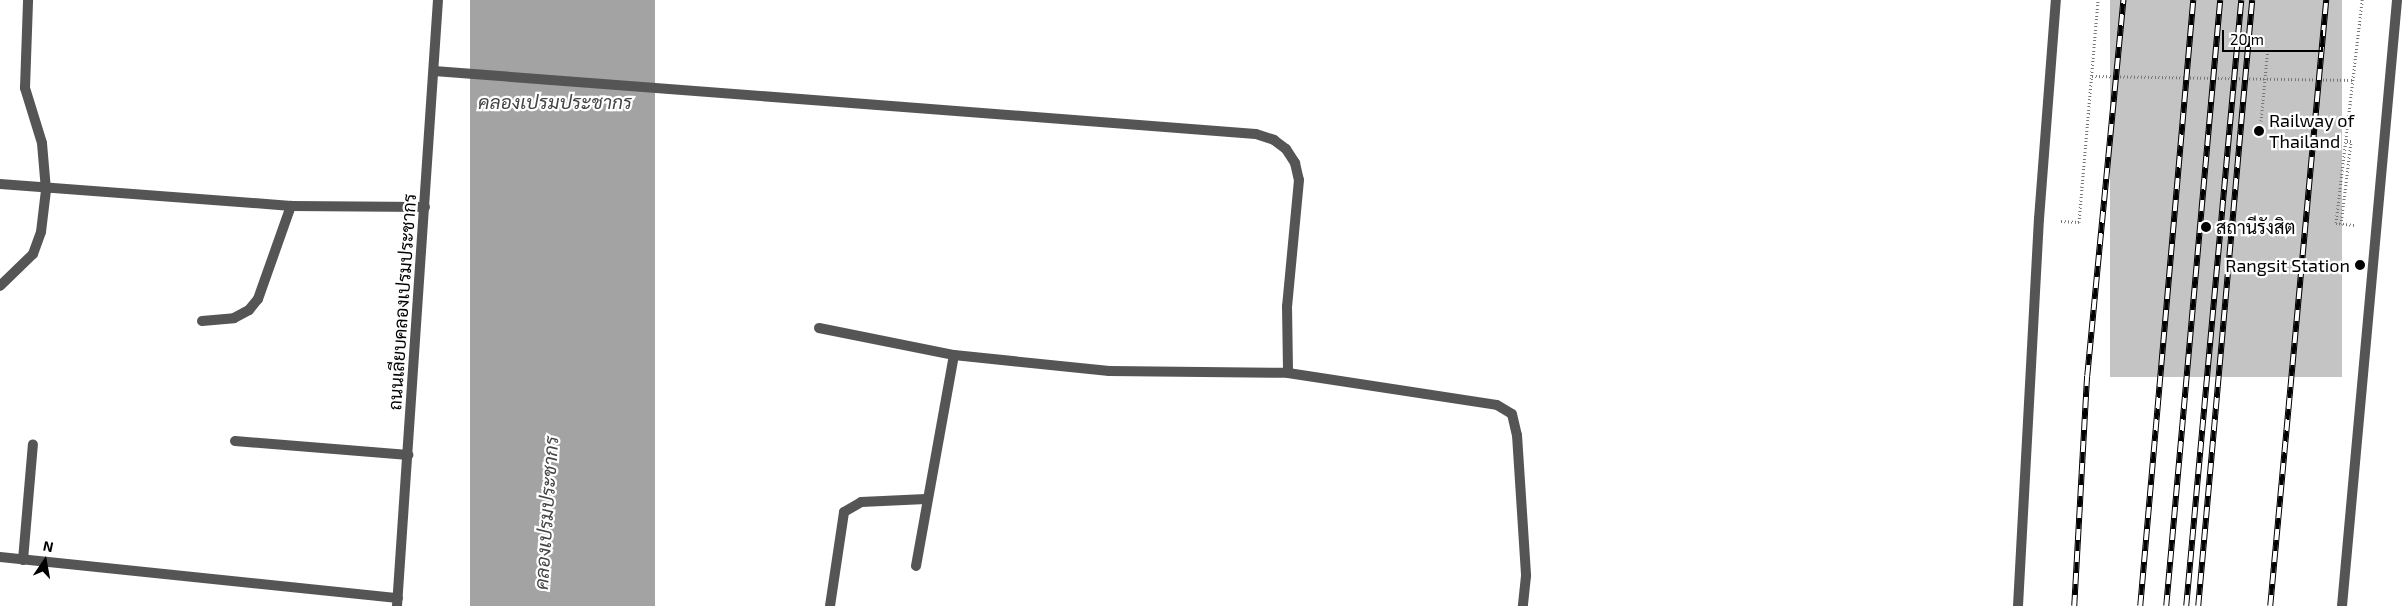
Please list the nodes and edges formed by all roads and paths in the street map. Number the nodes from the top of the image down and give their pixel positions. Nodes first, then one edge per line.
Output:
1 (28, 0) edge
2 (438, 0) edge
3 (2056, 0) edge
4 (2098, 0) edge
5 (2362, 0) edge
6 (2397, 0) edge
7 (2268, 46) dead end
8 (434, 71) junction
9 (2092, 76) junction
10 (2265, 78) junction
11 (2353, 80) junction
12 (2261, 121) dead end
13 (2346, 141) junction
14 (0, 184) edge
15 (46, 190) junction
16 (291, 206) junction
17 (425, 207) junction
18 (2079, 222) dead end
19 (2336, 224) dead end
20 (2341, 224) dead end
21 (0, 286) edge
22 (202, 321) dead end
23 (819, 328) dead end
24 (954, 355) junction
25 (1288, 373) junction
26 (235, 441) dead end
27 (33, 444) dead end
28 (408, 455) junction
29 (926, 499) junction
30 (0, 557) edge
31 (23, 560) junction
32 (916, 566) dead end
33 (397, 602) edge
34 (830, 606) edge
35 (1523, 606) edge
36 (2018, 606) edge
37 (2342, 606) edge

1 - 15 street
2 - 8 street, ถนนเลียบคลองเปรมประชากร
3 - 36 street
4 - 9 path
5 - 11 path
6 - 37 street
7 - 10 path
8 - 17 street, ถนนเลียบคลองเปรมประชากร
8 - 25 street
9 - 10 path
9 - 18 path
10 - 11 path
10 - 12 path
11 - 13 path
13 - 19 path
13 - 20 path
14 - 15 street
15 - 16 street
15 - 21 street
16 - 17 street
16 - 22 street
17 - 28 street, ถนนเลียบคลองเปรมประชากร
23 - 24 street
24 - 25 street
24 - 29 street
25 - 35 street
26 - 28 street
27 - 31 street
28 - 33 street, ถนนเลียบคลองเปรมประชากร
29 - 32 street
29 - 34 street
30 - 31 street
31 - 33 street

